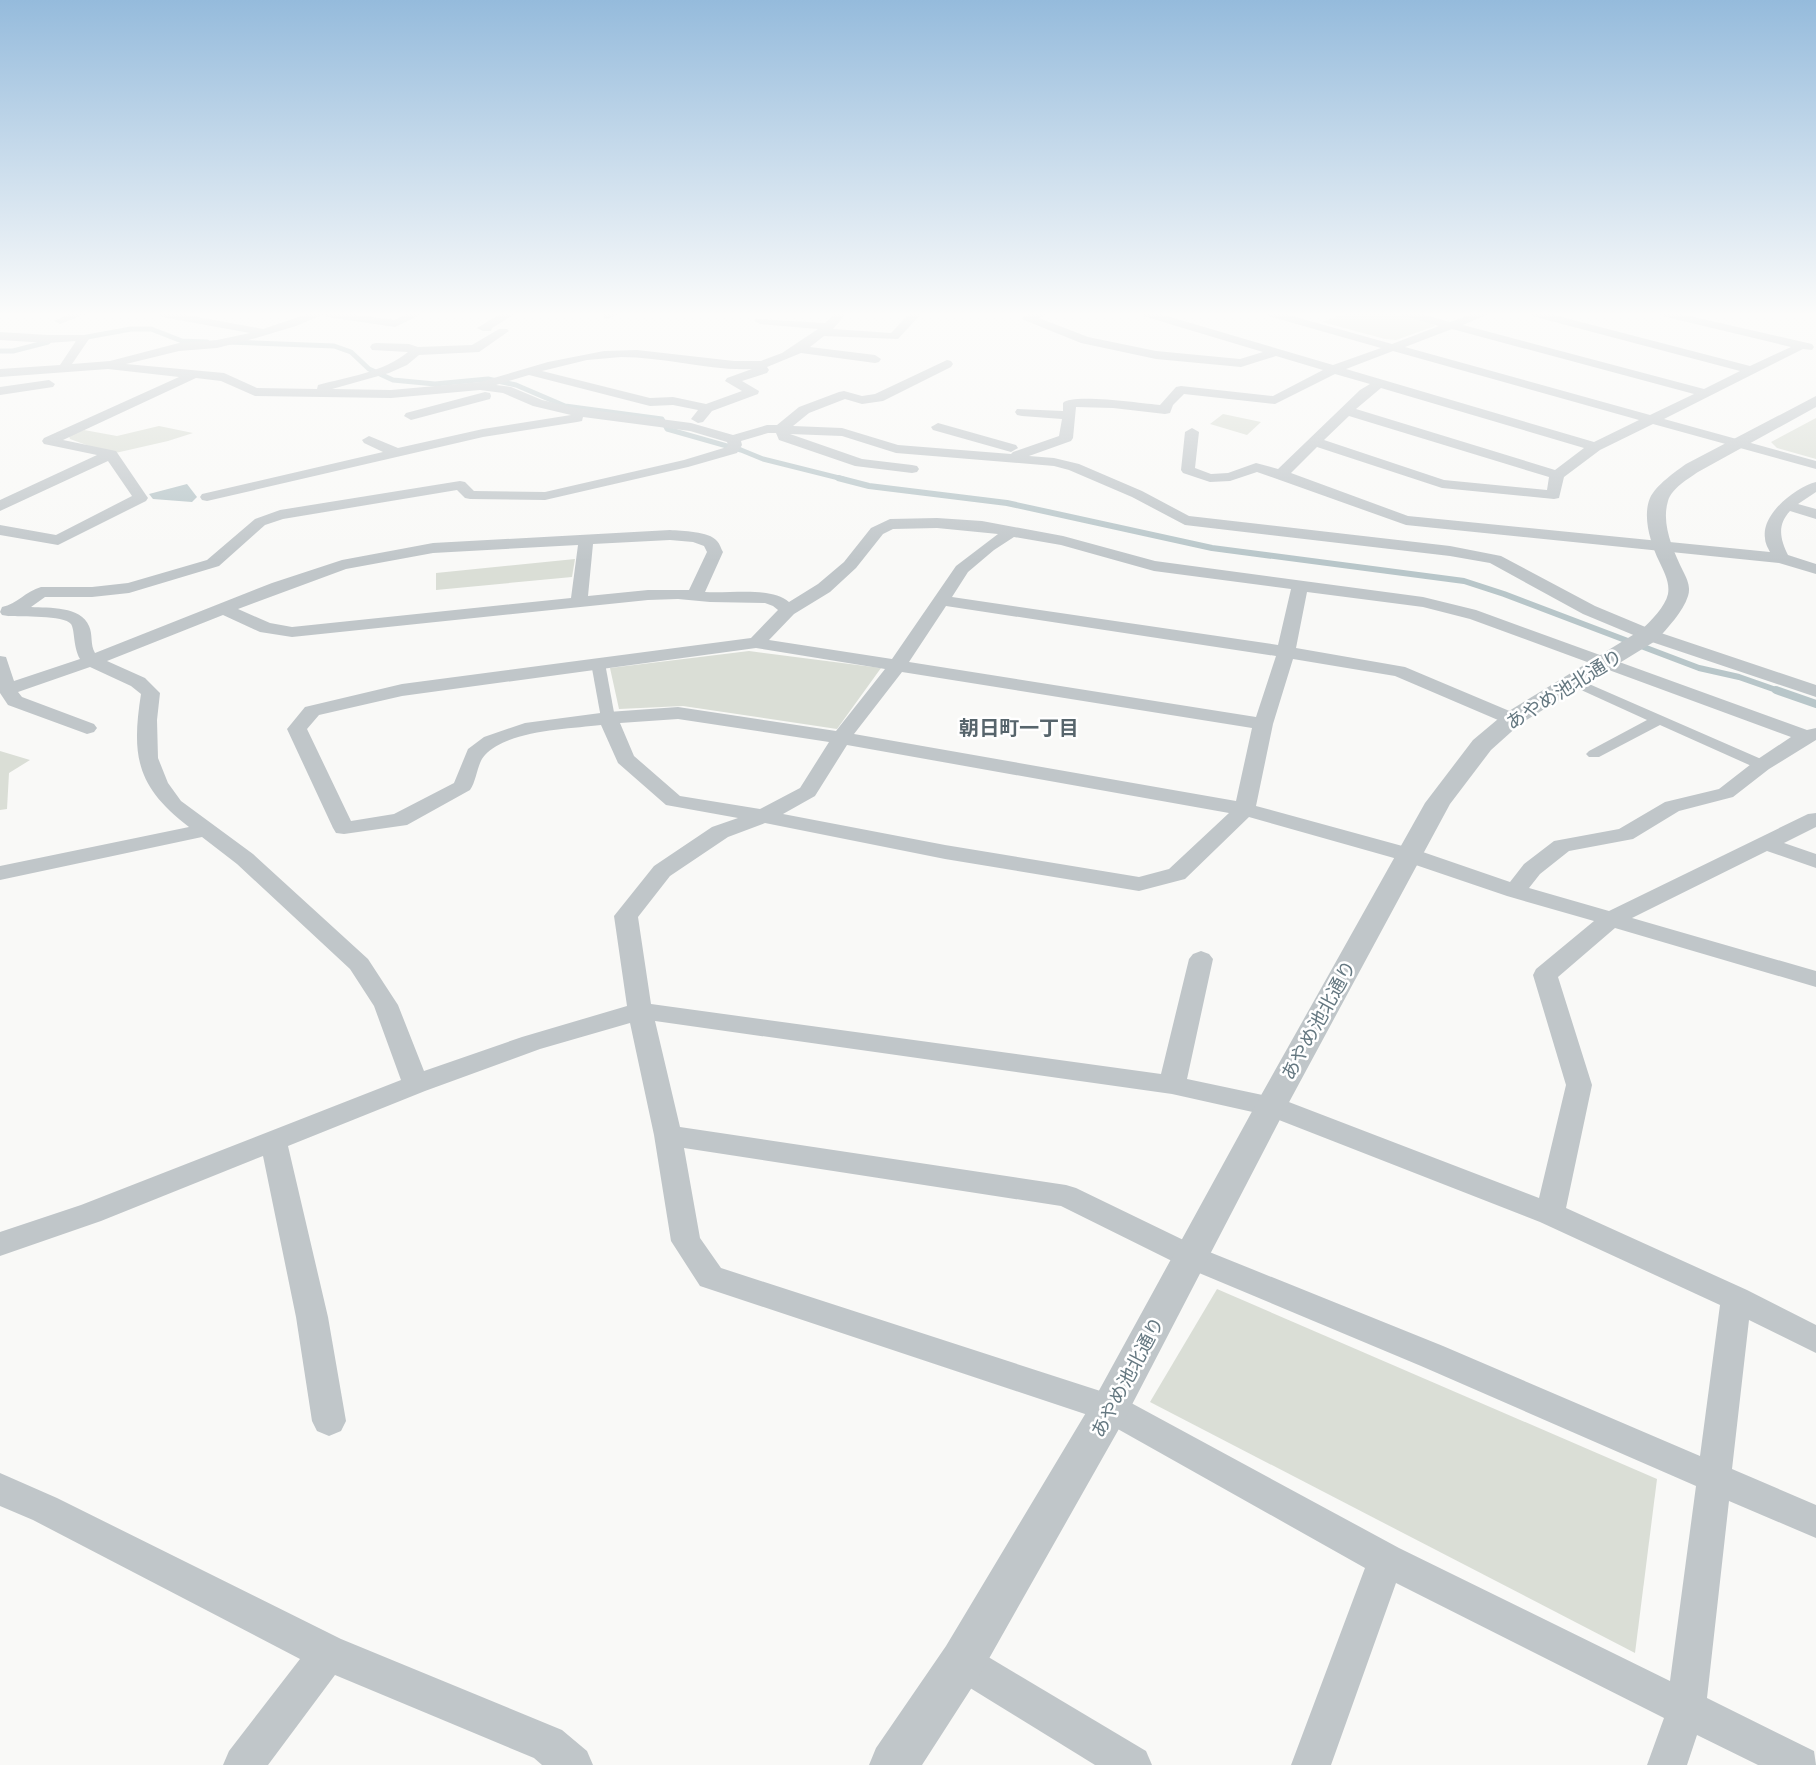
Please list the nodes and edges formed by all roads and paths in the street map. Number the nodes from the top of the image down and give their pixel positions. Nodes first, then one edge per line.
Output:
1 (146, 396) edge
2 (390, 396) edge
3 (469, 396) edge
4 (527, 396) edge
5 (627, 396) edge
6 (738, 396) edge
7 (840, 396) edge
8 (849, 396) edge
9 (881, 396) edge
10 (1175, 396) edge
11 (1241, 396) edge
12 (1282, 396) edge
13 (1363, 396) edge
14 (1420, 396) edge
15 (1569, 396) edge
16 (1699, 396) edge
17 (136, 401) junction
18 (1816, 401) edge
19 (163, 404) dead end
20 (385, 408) dead end
21 (707, 408) junction
22 (1347, 410) junction
23 (1022, 412) dead end
24 (1068, 415) junction
25 (411, 416) dead end
26 (601, 416) junction
27 (1652, 419) junction
28 (691, 427) junction
29 (938, 427) dead end
30 (781, 429) junction
31 (1192, 432) dead end
32 (370, 440) dead end
33 (1316, 442) junction
34 (732, 444) junction
35 (1740, 444) junction
36 (1595, 448) junction
37 (1026, 452) junction
38 (397, 453) junction
39 (111, 454) junction
40 (1010, 458) junction
41 (1816, 465) edge
42 (912, 469) dead end
43 (1281, 474) junction
44 (1557, 475) junction
45 (478, 481) dead end
46 (460, 485) junction
47 (1816, 486) edge
48 (0, 490) edge
49 (24, 495) junction
50 (207, 497) dead end
51 (1786, 505) junction
52 (0, 506) edge
53 (1816, 514) edge
54 (0, 530) edge
55 (1011, 532) junction
56 (586, 540) junction
57 (1662, 546) junction
58 (1781, 558) junction
59 (1816, 569) edge
60 (1300, 587) junction
61 (695, 596) junction
62 (940, 600) junction
63 (579, 602) junction
64 (224, 609) junction
65 (788, 610) junction
66 (7, 611) edge
67 (1649, 635) junction
68 (756, 643) junction
69 (1286, 652) junction
70 (91, 660) junction
71 (0, 661) edge
72 (598, 663) junction
73 (1603, 663) junction
74 (898, 664) junction
75 (1573, 681) junction
76 (8, 690) junction
77 (1816, 691) edge
78 (608, 718) junction
79 (1512, 720) junction
80 (1658, 720) junction
81 (1263, 724) junction
82 (87, 728) dead end
83 (1811, 735) edge
84 (841, 738) junction
85 (1594, 754) dead end
86 (1762, 765) junction
87 (1245, 809) junction
88 (763, 816) junction
89 (1816, 819) edge
90 (204, 830) junction
91 (1767, 844) junction
92 (1409, 856) junction
93 (1816, 861) edge
94 (0, 874) edge
95 (1515, 891) junction
96 (1611, 919) junction
97 (1201, 959) dead end
98 (1816, 979) edge
99 (640, 1011) junction
100 (416, 1084) junction
101 (1172, 1085) junction
102 (1271, 1106) junction
103 (668, 1135) junction
104 (273, 1140) junction
105 (1550, 1214) junction
106 (0, 1244) edge
107 (1191, 1257) junction
108 (1736, 1298) junction
109 (1816, 1340) edge
110 (1110, 1408) junction
111 (329, 1422) dead end
112 (1713, 1478) junction
113 (0, 1489) edge
114 (1816, 1522) edge
115 (1386, 1560) junction
116 (328, 1653) junction
117 (962, 1662) junction
118 (1686, 1708) junction
119 (243, 1765) edge
120 (573, 1765) edge
121 (893, 1765) edge
122 (1132, 1765) edge
123 (1311, 1765) edge
124 (1667, 1765) edge
125 (1800, 1765) edge

1 - 17 street
2 - 20 street
3 - 25 street
4 - 26 street
5 - 21 street
6 - 21 street
7 - 30 street
8 - 9 street
10 - 24 street
11 - 12 street
13 - 22 street
14 - 36 street
15 - 27 street
16 - 27 street
17 - 19 street
17 - 39 street
18 - 35 street, あやめ池北通り
21 - 28 street
22 - 33 street
22 - 44 street
23 - 24 street
24 - 37 street
26 - 28 street
26 - 38 street
27 - 35 street
27 - 36 street
28 - 34 street
29 - 37 street
30 - 34 street
30 - 40 street
30 - 42 street
31 - 43 street
32 - 38 street
33 - 43 street
33 - 44 street
34 - 46 street
35 - 41 street
35 - 57 street, あやめ池北通り
36 - 44 street
37 - 40 street
38 - 50 street
39 - 49 street
39 - 54 street
40 - 67 street
43 - 57 street
45 - 46 street
46 - 66 street
47 - 51 street
48 - 49 street
49 - 52 street
51 - 53 street
51 - 58 street
55 - 60 street
55 - 62 street
55 - 65 street
56 - 61 street
56 - 63 street
56 - 64 street
57 - 58 street
57 - 67 street, あやめ池北通り
58 - 59 street
60 - 69 street
60 - 73 street
61 - 63 street
61 - 65 street
62 - 69 street
62 - 74 street
63 - 64 street
64 - 70 street
65 - 68 street
66 - 70 street
67 - 73 street, あやめ池北通り
67 - 77 street
68 - 72 street
68 - 74 street
69 - 79 street
69 - 81 street
70 - 76 street
70 - 90 street
71 - 76 street
72 - 78 street
72 - 78 street
73 - 75 street, あやめ池北通り
73 - 83 street
74 - 81 street
74 - 84 street
75 - 79 street, あやめ池北通り
75 - 80 street
76 - 82 street
78 - 84 street
78 - 88 street
79 - 92 street, あやめ池北通り
80 - 85 street
80 - 86 street
81 - 87 street
83 - 86 street
84 - 87 street
84 - 88 street
86 - 95 street
87 - 88 street
87 - 92 street
88 - 99 street
89 - 91 street
90 - 94 street
90 - 100 street
91 - 93 street
91 - 96 street
92 - 95 street
92 - 102 street, あやめ池北通り
95 - 96 street
96 - 98 street
96 - 105 street
97 - 101 street
99 - 100 street
99 - 101 street
99 - 103 street
100 - 104 street
101 - 102 street
102 - 105 street
102 - 107 street, あやめ池北通り
103 - 107 street
103 - 110 street
104 - 106 street
104 - 111 street
105 - 108 street
107 - 110 street, あやめ池北通り
107 - 112 street
108 - 109 street
108 - 112 street
110 - 115 street
110 - 117 street, あやめ池北通り
112 - 114 street
112 - 118 street
113 - 116 street
115 - 118 street
115 - 123 street
116 - 119 street
116 - 120 street
117 - 121 street, あやめ池北通り
117 - 122 street
118 - 124 street
118 - 125 street

